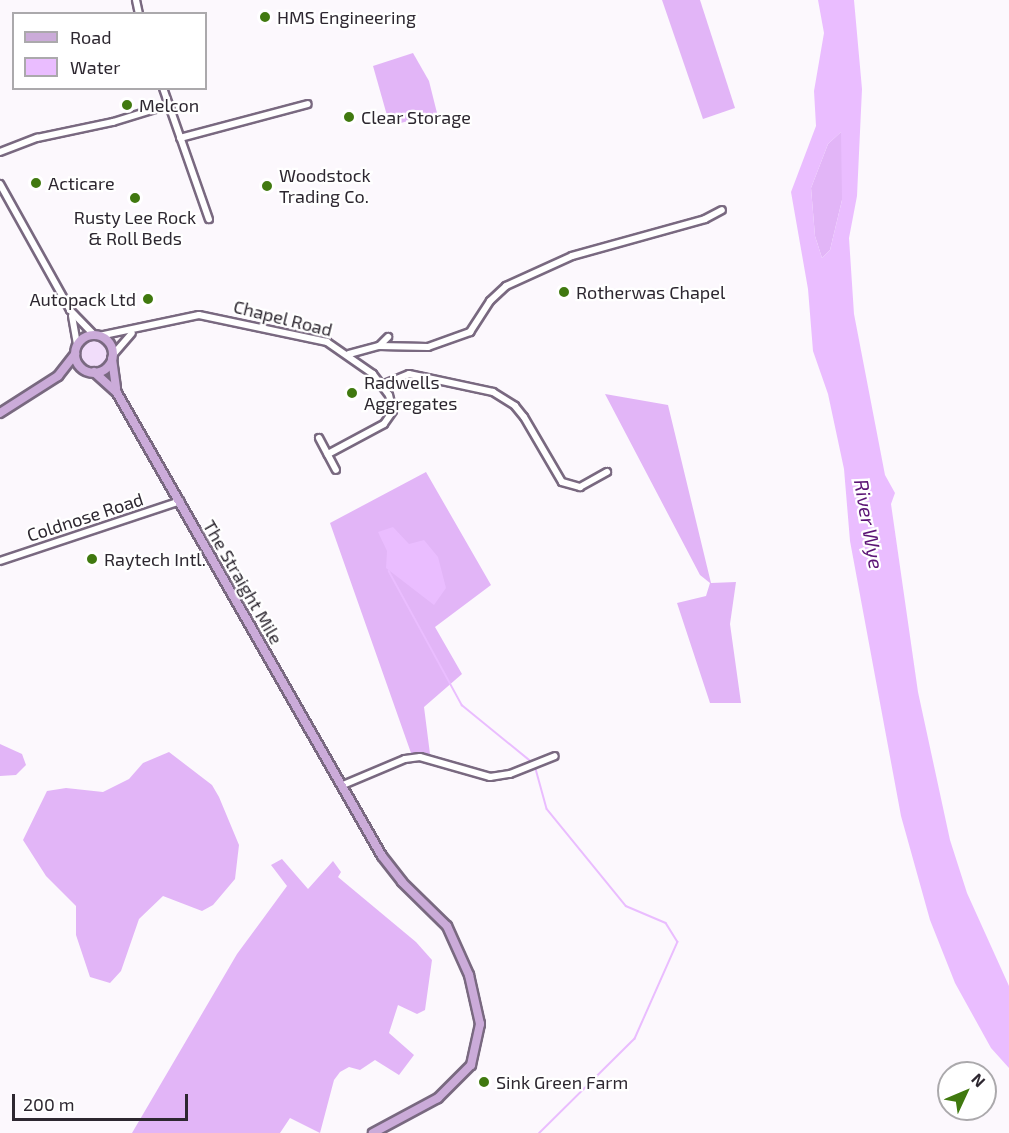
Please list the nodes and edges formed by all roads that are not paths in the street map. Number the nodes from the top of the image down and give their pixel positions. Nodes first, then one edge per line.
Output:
1 (164, 90) edge
2 (308, 104) dead end
3 (168, 105) junction
4 (180, 138) junction
5 (0, 152) edge
6 (0, 184) edge
7 (722, 210) dead end
8 (209, 219) dead end
9 (70, 309) junction
10 (135, 331) junction
11 (97, 335) junction
12 (388, 337) dead end
13 (378, 346) junction
14 (76, 350) junction
15 (349, 354) junction
16 (112, 357) junction
17 (84, 370) junction
18 (94, 372) junction
19 (58, 376) junction
20 (382, 385) junction
21 (117, 393) junction
22 (0, 413) edge
23 (319, 438) dead end
24 (328, 454) junction
25 (336, 470) dead end
26 (607, 472) dead end
27 (180, 501) junction
28 (0, 561) edge
29 (555, 756) dead end
30 (343, 785) junction
31 (373, 1133) edge

1 - 3 street
2 - 4 street
3 - 4 street
3 - 5 street
4 - 8 street
6 - 9 street
7 - 13 street
9 - 11 street
9 - 14 street
10 - 11 street, Chapel Road
10 - 15 street, Chapel Road
10 - 16 street, Chapel Road
11 - 14 main road
11 - 16 main road
12 - 13 street
13 - 15 street
14 - 17 main road
14 - 19 main road
15 - 20 street, Chapel Road
16 - 18 main road
16 - 21 main road, The Straight Mile
17 - 18 main road
17 - 19 main road
18 - 21 main road, The Straight Mile
19 - 22 main road
20 - 24 street
20 - 26 street
21 - 27 main road, The Straight Mile
23 - 24 street
24 - 25 street
27 - 28 street, Coldnose Road
27 - 30 main road, The Straight Mile
29 - 30 street
30 - 31 main road, The Straight Mile

